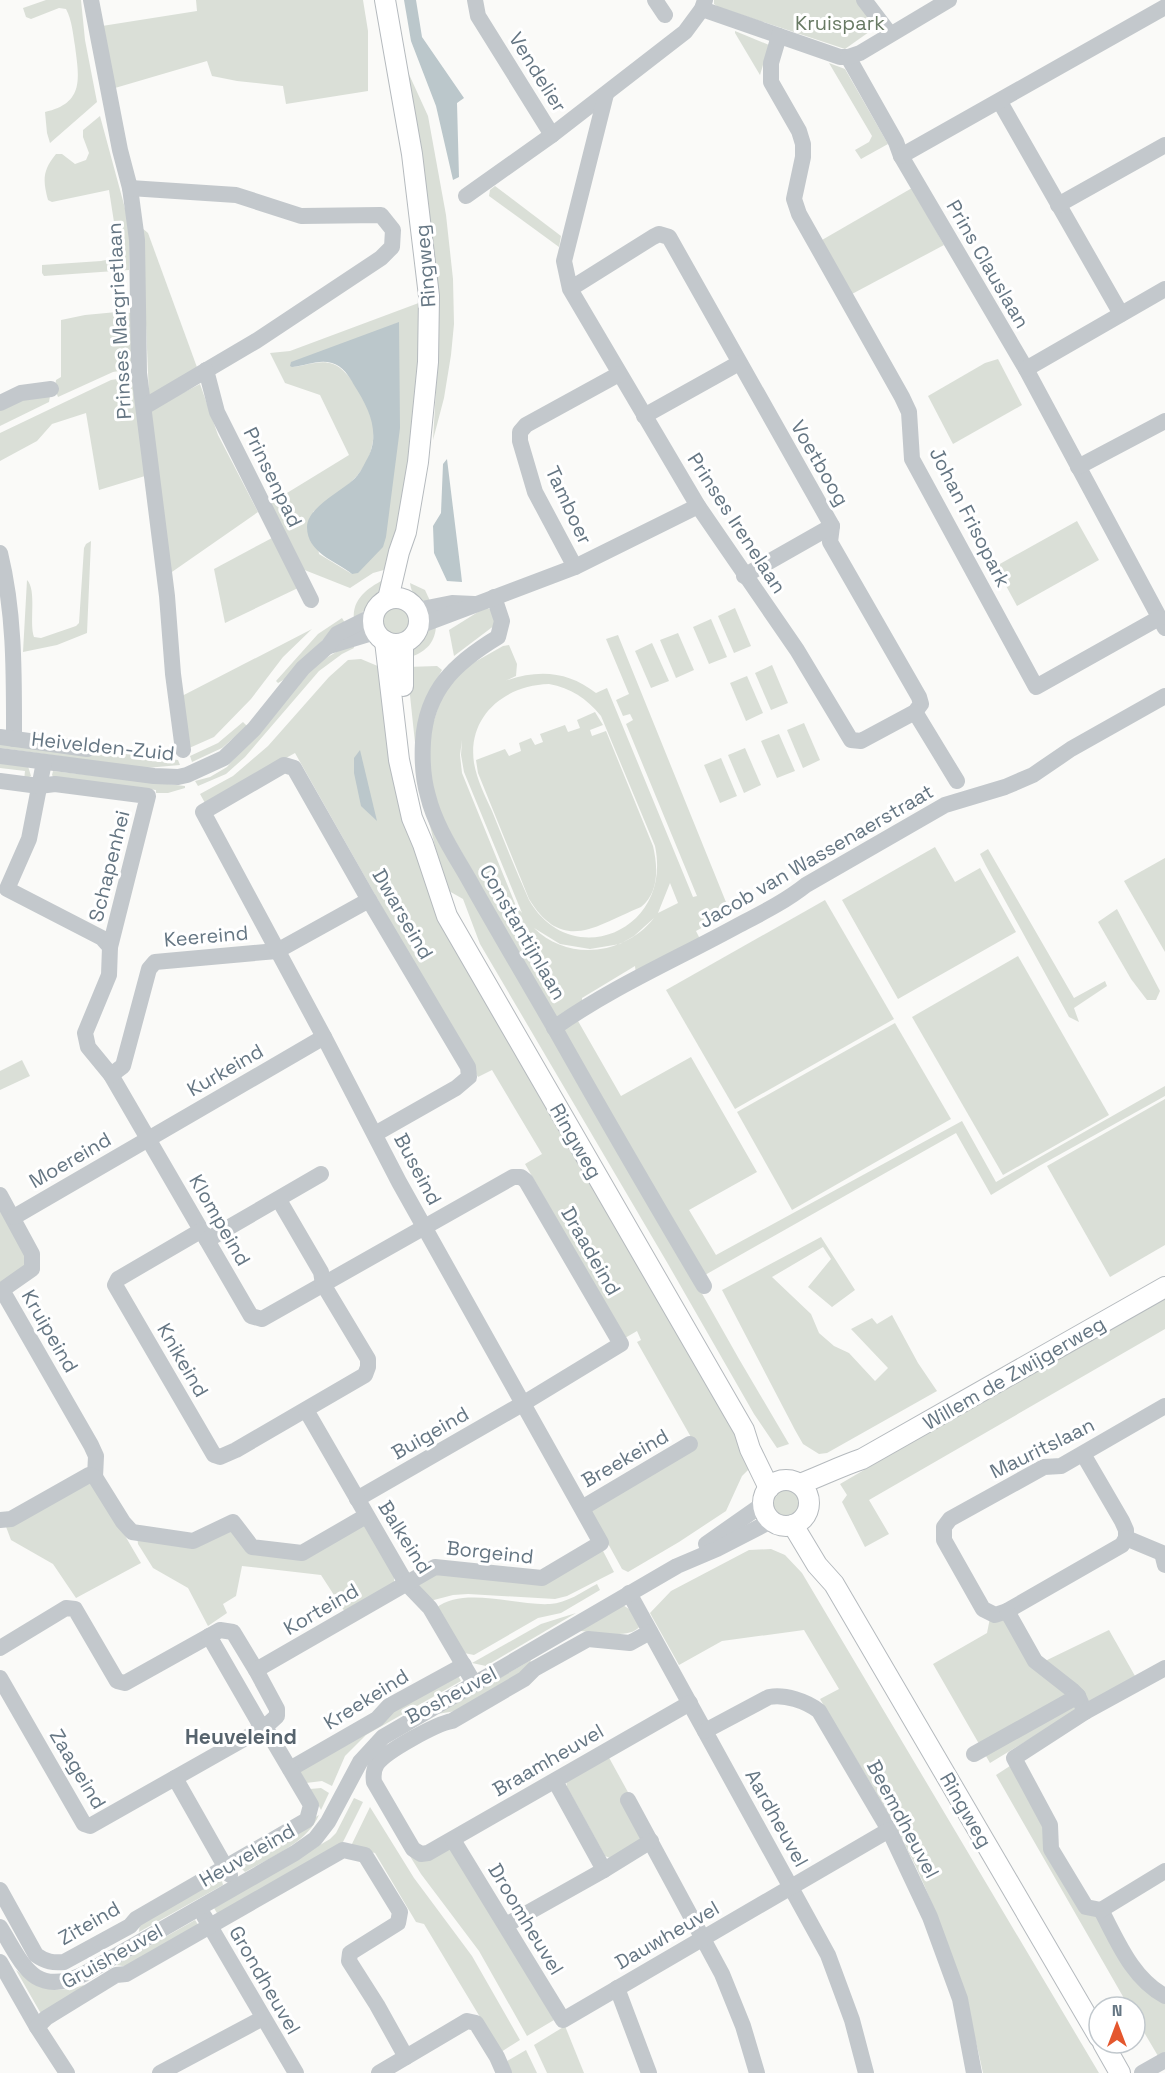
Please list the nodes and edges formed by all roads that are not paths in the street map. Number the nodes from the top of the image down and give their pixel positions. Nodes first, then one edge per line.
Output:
1 (92, 0) edge
2 (385, 0) edge
3 (475, 0) edge
4 (655, 0) edge
5 (864, 0) edge
6 (949, 0) edge
7 (703, 5) edge
8 (1165, 7) edge
9 (665, 15) dead end
10 (890, 34) junction
11 (778, 36) junction
12 (848, 57) junction
13 (606, 93) junction
14 (1000, 102) junction
15 (552, 135) junction
16 (1165, 145) edge
17 (901, 156) junction
18 (130, 188) junction
19 (466, 196) dead end
20 (1058, 205) junction
21 (570, 289) junction
22 (1165, 289) edge
23 (1121, 314) junction
24 (739, 363) junction
25 (1026, 369) junction
26 (206, 370) junction
27 (619, 374) junction
28 (51, 389) dead end
29 (0, 403) edge
30 (144, 407) junction
31 (644, 416) junction
32 (1165, 421) edge
33 (1078, 467) junction
34 (698, 506) junction
35 (832, 526) junction
36 (0, 553) edge
37 (575, 567) junction
38 (744, 576) junction
39 (4, 587) edge
40 (494, 597) junction
41 (310, 600) dead end
42 (408, 609) junction
43 (1162, 623) edge
44 (384, 633) junction
45 (1165, 696) edge
46 (915, 712) junction
47 (7, 738) edge
48 (87, 749) dead end
49 (183, 750) dead end
50 (0, 756) edge
51 (44, 762) junction
52 (0, 781) edge
53 (957, 781) dead end
54 (39, 786) junction
55 (203, 813) joint
56 (4, 895) edge
57 (369, 900) junction
58 (110, 947) junction
59 (277, 951) junction
60 (554, 1028) junction
61 (324, 1036) junction
62 (111, 1075) junction
63 (375, 1134) junction
64 (148, 1139) junction
65 (321, 1174) dead end
66 (0, 1195) edge
67 (279, 1200) junction
68 (14, 1217) junction
69 (425, 1226) junction
70 (205, 1235) junction
71 (323, 1284) junction
72 (704, 1286) dead end
73 (1165, 1287) edge
74 (524, 1403) junction
75 (1165, 1406) edge
76 (306, 1410) junction
77 (690, 1444) dead end
78 (1083, 1454) junction
79 (95, 1477) junction
80 (357, 1499) junction
81 (787, 1502) junction
82 (582, 1508) junction
83 (366, 1515) junction
84 (0, 1520) edge
85 (1126, 1538) junction
86 (601, 1543) joint
87 (1164, 1555) edge
88 (406, 1583) junction
89 (629, 1593) junction
90 (1007, 1611) junction
91 (650, 1632) junction
92 (215, 1633) junction
93 (0, 1648) edge
94 (464, 1665) junction
95 (1165, 1668) edge
96 (256, 1670) junction
97 (0, 1678) edge
98 (474, 1683) junction
99 (1078, 1696) junction
100 (690, 1703) junction
101 (1085, 1712) junction
102 (265, 1727) junction
103 (705, 1731) junction
104 (974, 1754) dead end
105 (290, 1769) junction
106 (175, 1778) junction
107 (555, 1781) junction
108 (628, 1800) dead end
109 (889, 1830) junction
110 (453, 1840) junction
111 (651, 1842) junction
112 (428, 1853) joint
113 (225, 1867) junction
114 (604, 1870) junction
115 (1165, 1871) edge
116 (236, 1886) junction
117 (792, 1887) junction
118 (0, 1890) edge
119 (199, 1908) junction
120 (1101, 1910) junction
121 (506, 1925) junction
122 (209, 1926) junction
123 (1, 1930) edge
124 (703, 1938) junction
125 (0, 1962) edge
126 (617, 1988) junction
127 (1165, 1996) edge
128 (1087, 2016) edge
129 (263, 2018) junction
130 (563, 2020) joint
131 (37, 2027) junction
132 (1109, 2055) edge
133 (406, 2057) junction
134 (1165, 2060) edge
135 (501, 2065) edge
136 (383, 2072) edge
137 (67, 2073) edge
138 (160, 2073) edge
139 (296, 2073) edge
140 (649, 2073) edge
141 (757, 2073) edge
142 (866, 2073) edge
143 (974, 2073) edge
144 (1120, 2073) edge
145 (1142, 2073) edge

1 - 18 street, Prinses Margrietlaan
2 - 42 main road, Ringweg
3 - 15 street, Vendelier
4 - 9 street
5 - 10 street
6 - 10 street
7 - 11 street
7 - 13 street
8 - 14 street
10 - 12 street
11 - 12 street
11 - 43 street, Johan Frisopark
12 - 17 street, Prins Clauslaan
13 - 15 street
13 - 21 street, Prinses Irenelaan
14 - 17 street
14 - 20 street
15 - 19 street
16 - 20 street
17 - 25 street, Prins Clauslaan
18 - 26 street
18 - 30 street, Prinses Margrietlaan
20 - 23 street
21 - 24 street, Voetboog
21 - 27 street, Prinses Irenelaan
22 - 23 street
23 - 25 street
24 - 31 street
24 - 35 street, Voetboog
25 - 33 street, Prins Clauslaan
26 - 30 street
26 - 41 street, Prinsenpad
27 - 31 street, Prinses Irenelaan
27 - 37 street, Tamboer
28 - 29 street
30 - 49 street, Prinses Margrietlaan
31 - 34 street, Prinses Irenelaan
32 - 33 street
33 - 43 street, Prins Clauslaan
34 - 37 street
34 - 38 street, Prinses Irenelaan
35 - 38 street
35 - 46 street, Voetboog
36 - 39 street
37 - 40 street
38 - 46 street, Prinses Irenelaan
39 - 47 street
40 - 42 street
40 - 60 street, Constantijnlaan
42 - 44 main road
42 - 44 main road
44 - 51 street, Heivelden-Zuid
44 - 81 main road, Ringweg
45 - 60 street, Jacob van Wassenaerstraat
46 - 53 street, Voetboog
47 - 48 street
50 - 51 street, Heivelden-Zuid
51 - 54 street
52 - 54 street
54 - 56 street
54 - 58 street, Schapenhei
55 - 57 street, Dwarseind
55 - 59 street, Buseind
56 - 58 street
57 - 59 street
57 - 63 street, Dwarseind
58 - 62 street, Schapenhei
59 - 61 street, Buseind
59 - 62 street, Keereind
60 - 72 street, Constantijnlaan
61 - 63 street, Buseind
61 - 64 street, Kurkeind
62 - 64 street, Klompeind
63 - 69 street, Buseind
64 - 68 street, Moereind
64 - 70 street, Klompeind
65 - 67 street
66 - 68 street
67 - 70 street
67 - 71 street
68 - 79 street, Kruipeind
69 - 71 street, Klompeind
69 - 74 street, Buseind
69 - 74 street, Draadeind
70 - 71 street, Klompeind
70 - 76 street, Knikeind
71 - 76 street
73 - 81 main road, Willem de Zwijgerweg
74 - 80 street, Buigeind
74 - 82 street, Buseind
75 - 78 street, Mauritslaan
76 - 80 street, Balkeind
77 - 82 street, Breekeind
78 - 85 street
78 - 90 street, Mauritslaan
79 - 83 street
79 - 84 street
80 - 83 street, Balkeind
81 - 89 street, Heuveleind
81 - 128 main road, Ringweg
82 - 86 street, Buseind
83 - 88 street, Balkeind
85 - 87 street
85 - 90 street
86 - 88 street, Borgeind
88 - 94 street, Balkeind
88 - 96 street, Korteind
89 - 91 street, Aardheuvel
89 - 98 street, Heuveleind
90 - 99 street
91 - 100 street, Aardheuvel
91 - 112 street, Bosheuvel
92 - 93 street
92 - 96 street
92 - 102 street, Ziteind
94 - 98 street, Balkeind
94 - 105 street, Kreekeind
95 - 101 street
96 - 102 street
97 - 106 street, Zaageind
98 - 116 street, Heuveleind
99 - 101 street
99 - 104 street
100 - 103 street, Aardheuvel
100 - 107 street, Braamheuvel
101 - 120 street
102 - 105 street, Ziteind
102 - 106 street
103 - 109 street, Beemdheuvel
103 - 117 street, Aardheuvel
105 - 113 street, Ziteind
106 - 113 street
107 - 110 street, Braamheuvel
107 - 114 street
108 - 111 street
109 - 117 street, Dauwheuvel
109 - 143 street, Beemdheuvel
110 - 112 street, Braamheuvel
110 - 121 street, Droomheuvel
111 - 114 street
111 - 124 street
113 - 116 street
113 - 118 street, Ziteind
114 - 121 street
115 - 120 street
116 - 119 street, Heuveleind
117 - 124 street, Dauwheuvel
117 - 142 street, Aardheuvel
119 - 122 street, Grondheuvel
119 - 123 street, Heuveleind
120 - 127 street
121 - 130 street, Droomheuvel
122 - 129 street, Grondheuvel
122 - 131 street, Gruisheuvel
122 - 133 street, Gruisheuvel
124 - 126 street, Dauwheuvel
124 - 141 street
125 - 131 street
126 - 130 street, Dauwheuvel
126 - 140 street
129 - 138 street
129 - 139 street, Grondheuvel
131 - 137 street
132 - 144 main road
133 - 135 street
133 - 136 street
134 - 145 street

